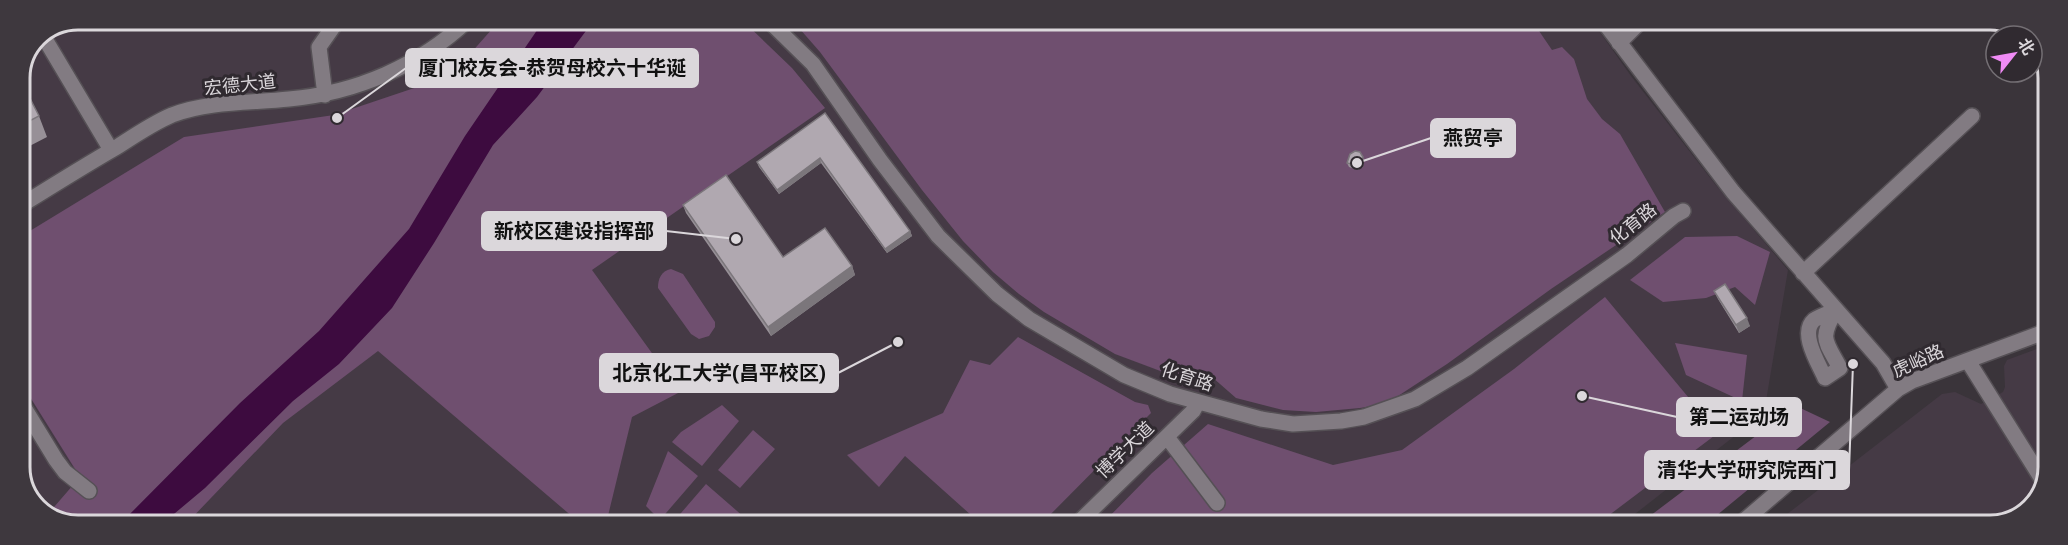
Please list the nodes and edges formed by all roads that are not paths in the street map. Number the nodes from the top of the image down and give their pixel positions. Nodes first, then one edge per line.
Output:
1 (331, 30) edge
2 (456, 30) edge
3 (778, 30) edge
4 (1610, 30) edge
5 (1632, 30) edge
6 (47, 42) edge
7 (1619, 43) junction
8 (325, 94) junction
9 (1972, 116) dead end
10 (111, 150) junction
11 (30, 200) edge
12 (1683, 211) dead end
13 (1803, 273) junction
14 (2038, 334) edge
15 (1968, 361) junction
16 (1898, 390) junction
17 (1198, 402) junction
18 (30, 417) edge
19 (1167, 437) junction
20 (2037, 472) edge
21 (90, 491) dead end
22 (1217, 503) dead end
23 (1086, 515) edge
24 (1751, 515) edge

1 - 8 street
2 - 8 street, 宏德大道
3 - 17 street, 化育路
4 - 7 street
5 - 7 street
6 - 10 street
7 - 13 street
8 - 10 street, 宏德大道
9 - 13 street
10 - 11 street, 宏德大道
12 - 17 street, 化育路
13 - 16 street
14 - 15 street, 虎峪路
15 - 16 street, 虎峪路
15 - 20 street
16 - 24 street, 虎峪路
17 - 19 street, 博学大道
18 - 21 street
19 - 22 street
19 - 23 street, 博学大道

